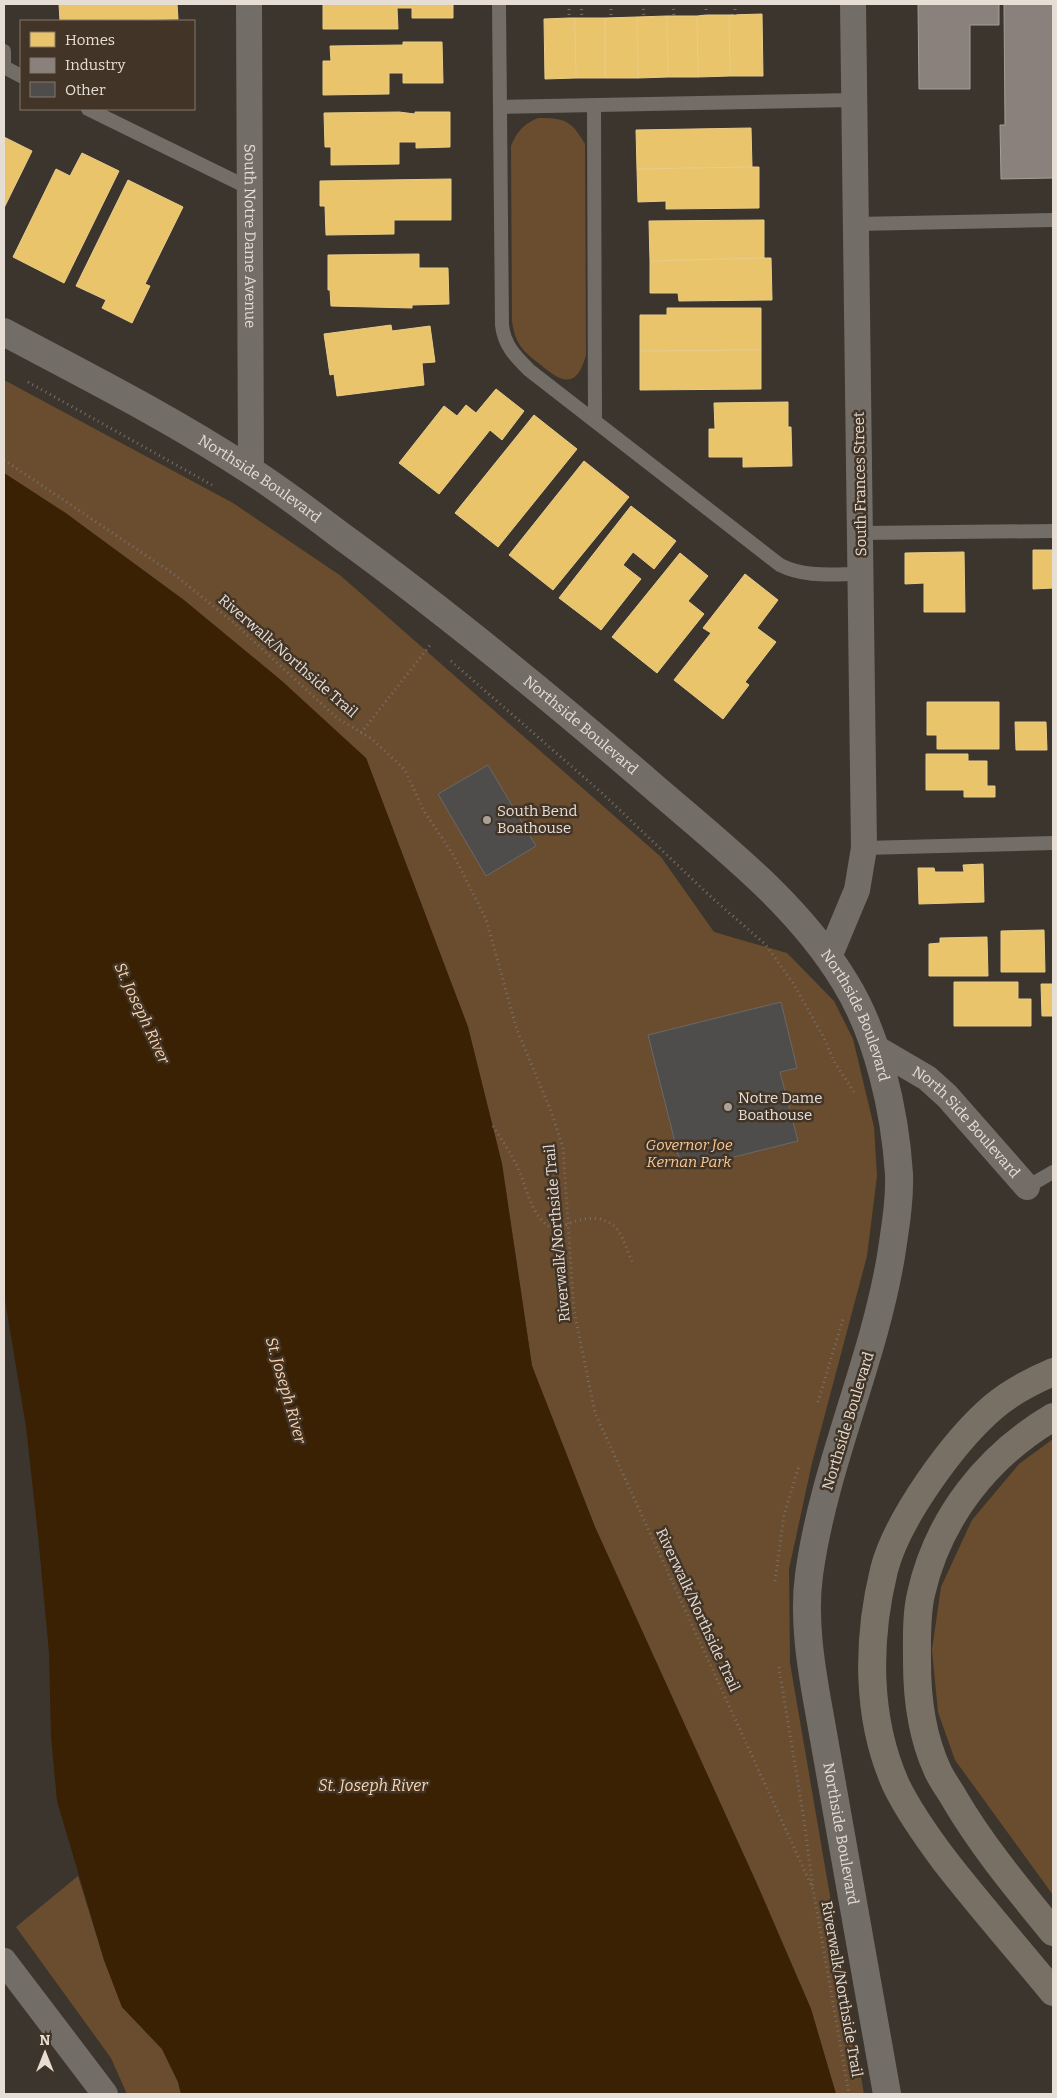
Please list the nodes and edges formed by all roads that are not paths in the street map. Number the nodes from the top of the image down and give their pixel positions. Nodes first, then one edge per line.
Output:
1 (249, 4) edge
2 (499, 4) edge
3 (853, 4) edge
4 (4, 51) edge
5 (4, 67) edge
6 (20, 75) edge
7 (854, 100) junction
8 (594, 106) junction
9 (500, 107) junction
10 (90, 110) edge
11 (251, 189) junction
12 (1053, 220) edge
13 (856, 224) junction
14 (4, 332) edge
15 (595, 420) junction
16 (251, 470) junction
17 (1053, 531) edge
18 (861, 533) junction
19 (861, 574) junction
20 (1053, 843) edge
21 (864, 848) junction
22 (829, 957) junction
23 (874, 1047) junction
24 (1053, 1172) edge
25 (1027, 1188) joint
26 (1053, 1372) edge
27 (1053, 1417) edge
28 (1053, 1932) edge
29 (4, 1961) edge
30 (1053, 1992) edge
31 (105, 2094) edge
32 (887, 2094) edge

1 - 11 street, South Notre Dame Avenue
2 - 9 lane
3 - 7 street, South Frances Street
4 - 5 lane
5 - 6 lane
7 - 8 lane
7 - 13 street, South Frances Street
8 - 9 lane
8 - 15 lane
9 - 15 lane
10 - 11 lane
11 - 16 street, South Notre Dame Avenue
12 - 13 lane
13 - 18 street, South Frances Street
14 - 16 street, Northside Boulevard
15 - 19 lane
16 - 22 street, Northside Boulevard
17 - 18 lane
18 - 19 street, South Frances Street
19 - 21 street, South Frances Street
20 - 21 lane
21 - 22 street, South Frances Street
22 - 23 street, Northside Boulevard
23 - 25 street, North Side Boulevard
23 - 32 street, Northside Boulevard
24 - 25 lane
26 - 30 main road
27 - 28 main road
29 - 31 street

